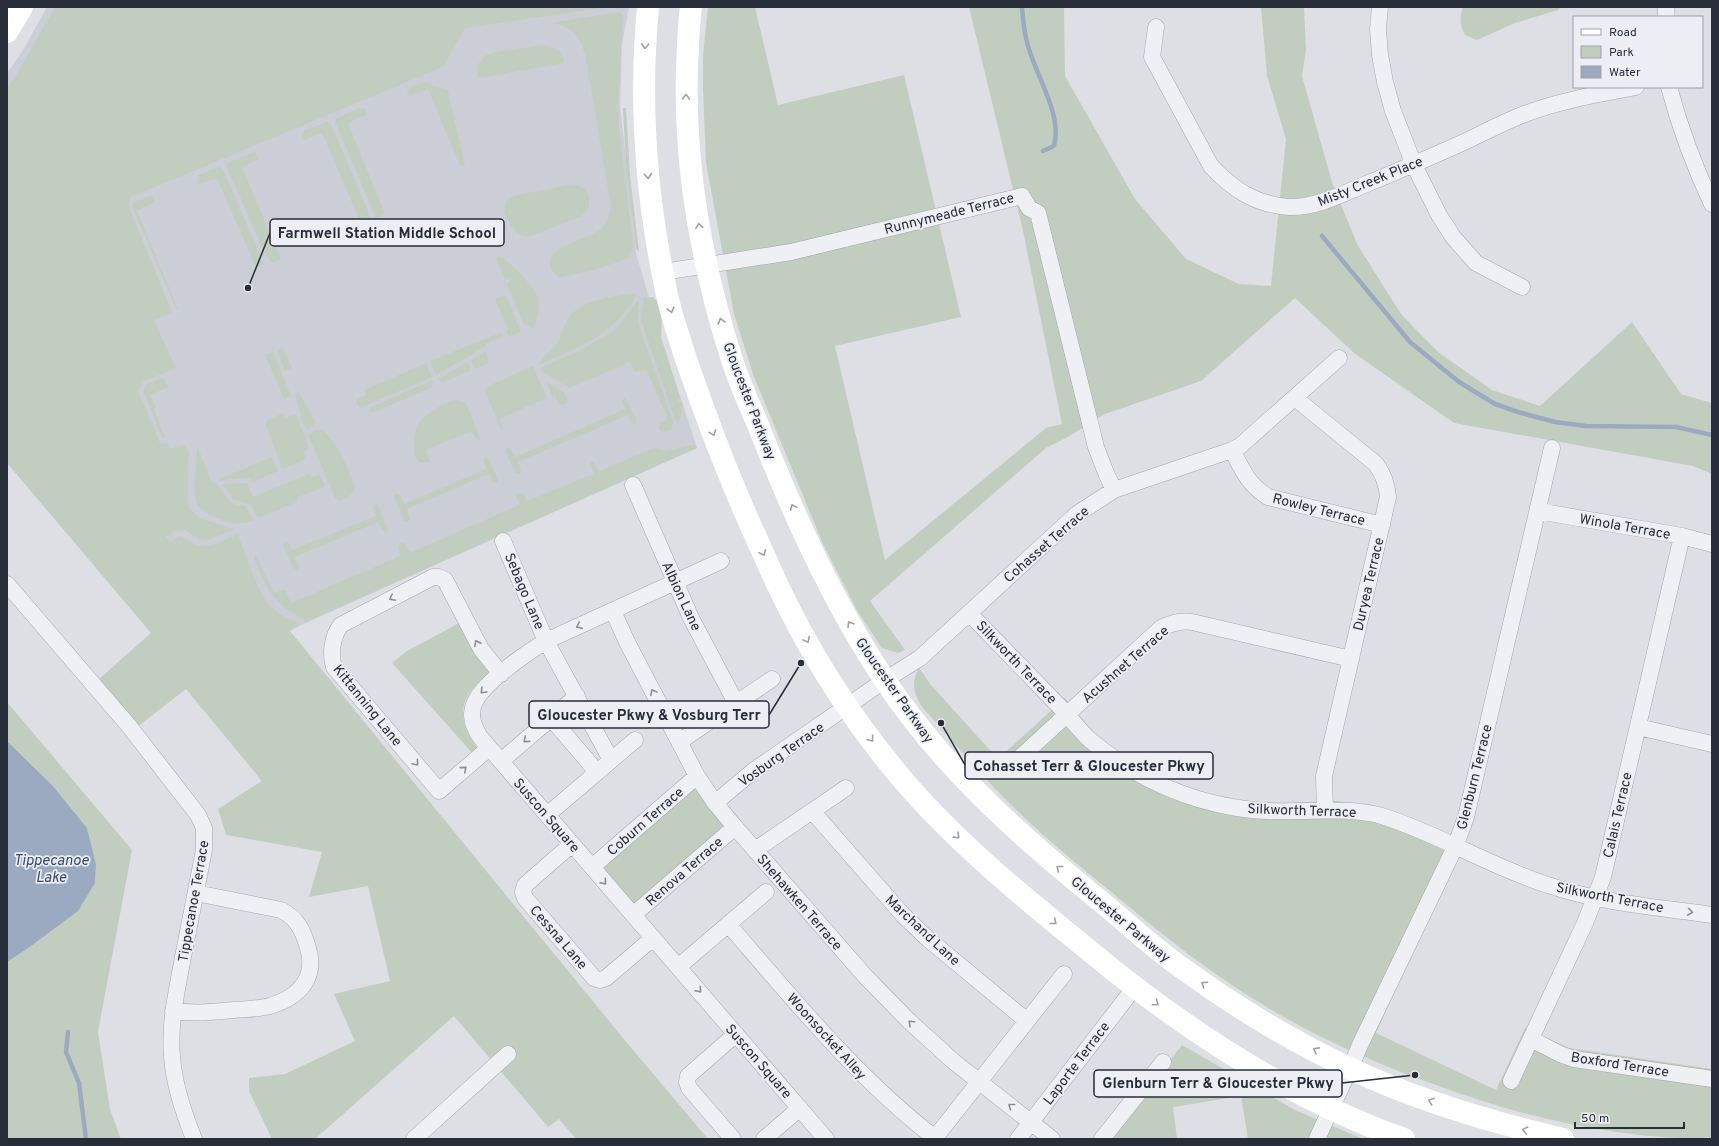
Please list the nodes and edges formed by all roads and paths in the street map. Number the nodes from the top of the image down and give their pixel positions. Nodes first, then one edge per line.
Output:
1 (22, 7) edge
2 (648, 7) edge
3 (691, 7) edge
4 (1380, 7) edge
5 (1156, 27) dead end
6 (7, 32) edge
7 (1631, 88) edge
8 (1669, 88) edge
9 (1414, 165) junction
10 (1712, 204) edge
11 (705, 264) junction
12 (663, 272) junction
13 (1522, 287) dead end
14 (1339, 358) dead end
15 (1295, 398) junction
16 (1552, 448) dead end
17 (1232, 450) junction
18 (634, 485) dead end
19 (1114, 490) junction
20 (1538, 511) junction
21 (1382, 525) junction
22 (1682, 536) junction
23 (503, 541) dead end
24 (1712, 544) edge
25 (721, 561) dead end
26 (675, 581) junction
27 (7, 584) edge
28 (612, 611) junction
29 (969, 613) junction
30 (546, 641) junction
31 (1351, 659) junction
32 (501, 674) junction
33 (772, 679) dead end
34 (885, 680) junction
35 (577, 696) junction
36 (736, 703) junction
37 (848, 707) junction
38 (1067, 714) junction
39 (551, 718) junction
40 (1638, 727) junction
41 (635, 740) dead end
42 (679, 742) junction
43 (1712, 744) edge
44 (489, 748) junction
45 (611, 760) junction
46 (501, 761) junction
47 (1013, 764) dead end
48 (597, 772) junction
49 (697, 776) junction
50 (846, 788) dead end
51 (715, 803) junction
52 (1325, 810) junction
53 (812, 811) junction
54 (547, 815) junction
55 (735, 827) junction
56 (572, 844) junction
57 (1455, 847) junction
58 (755, 850) junction
59 (592, 867) junction
60 (766, 892) dead end
61 (196, 894) junction
62 (1596, 898) junction
63 (633, 915) junction
64 (1712, 915) edge
65 (728, 924) junction
66 (653, 938) junction
67 (678, 967) junction
68 (1064, 974) dead end
69 (1134, 988) junction
70 (173, 1010) junction
71 (1027, 1021) junction
72 (736, 1034) junction
73 (1531, 1039) junction
74 (508, 1054) dead end
75 (1163, 1062) dead end
76 (1350, 1069) junction
77 (1712, 1078) edge
78 (979, 1081) junction
79 (1511, 1081) dead end
80 (800, 1108) junction
81 (1330, 1108) junction
82 (1031, 1122) junction
83 (934, 1138) edge
84 (194, 1139) edge
85 (414, 1139) edge
86 (733, 1139) edge
87 (764, 1139) edge
88 (826, 1139) edge
89 (1018, 1139) edge
90 (1052, 1139) edge
91 (1102, 1139) edge
92 (1317, 1139) edge
93 (1404, 1139) edge
94 (1563, 1139) edge

1 - 6 main road
2 -> 12 main road
11 -> 3 main road, Gloucester Parkway
4 - 9 street
5 - 9 street, Misty Creek Place
7 - 9 street, Misty Creek Place
8 - 10 street
9 - 13 street
11 - 12 street, Runnymeade Terrace
11 - 19 street, Runnymeade Terrace
34 -> 11 main road, Gloucester Parkway
12 -> 37 main road
14 - 15 street, Cohasset Terrace
15 - 17 street, Cohasset Terrace
15 - 21 street, Duryea Terrace
16 - 20 street, Glenburn Terrace
17 - 19 street, Cohasset Terrace
17 - 21 street, Rowley Terrace
18 - 26 street, Albion Lane
19 - 29 street, Cohasset Terrace
20 - 22 street, Winola Terrace
20 - 57 street, Glenburn Terrace
21 - 31 street, Duryea Terrace
22 - 24 street, Winola Terrace
22 - 40 street, Calais Terrace
23 - 30 street, Sebago Lane
25 - 26 street, Suscon Square
26 - 28 street, Suscon Square
26 - 36 street, Albion Lane
27 - 61 street, Tippecanoe Terrace
28 -> 30 street, Suscon Square
42 -> 28 street, Shehawken Terrace
29 - 34 street, Cohasset Terrace
29 - 38 street, Silkworth Terrace
30 - 32 street, Suscon Square
30 - 35 street, Sebago Lane
31 - 38 street, Acushnet Terrace
31 - 52 street, Duryea Terrace
32 -> 44 street, Suscon Square
32 -> 44 street, Kittanning Lane
33 - 36 street
34 - 37 street, Cohasset Terrace
76 -> 34 main road, Gloucester Parkway
35 - 39 street
35 - 45 street, Sebago Lane
36 - 42 street
37 - 51 street, Vosburg Terrace
37 -> 69 main road
38 - 47 street, Acushnet Terrace
38 - 52 street, Silkworth Terrace
39 -> 46 street
39 - 48 street
40 - 43 street
40 - 62 street, Calais Terrace
41 - 45 street
42 - 49 street, Shehawken Terrace
44 - 46 street, Suscon Square
45 - 48 street
46 - 54 street, Suscon Square
48 - 54 street
49 - 51 street, Shehawken Terrace
49 - 59 street, Coburn Terrace
50 - 53 street
51 - 55 street, Shehawken Terrace
52 - 57 street, Silkworth Terrace
53 - 58 street
53 - 71 street, Marchand Lane
54 - 56 street, Suscon Square
55 - 58 street, Shehawken Terrace
55 - 63 street, Renova Terrace
56 - 59 street, Suscon Square
56 - 66 street, Cessna Lane
57 - 62 street, Silkworth Terrace
57 - 76 street, Glenburn Terrace
78 -> 58 street, Shehawken Terrace
59 -> 63 street, Suscon Square
60 - 65 street
61 - 70 street, Tippecanoe Terrace
61 - 70 street
62 -> 64 street, Silkworth Terrace
62 - 73 street, Calais Terrace
63 - 66 street, Suscon Square
65 - 67 street
65 - 83 street, Woonsocket Alley
66 - 67 street, Suscon Square
67 -> 72 street, Suscon Square
68 - 71 street
69 -> 81 main road
69 - 82 street, Laporte Terrace
70 - 84 street, Tippecanoe Terrace
71 - 78 street
72 - 80 street, Suscon Square
72 - 86 street
73 - 77 street, Boxford Terrace
73 - 79 street, Calais Terrace
74 - 85 street
75 - 91 street
76 - 81 street, Glenburn Terrace
94 -> 76 main road, Gloucester Parkway
82 -> 78 street, Shehawken Terrace
78 - 83 street
80 - 87 street
80 - 88 street, Suscon Square
81 - 92 street, Glenburn Terrace
81 - 93 main road
82 - 89 street, Laporte Terrace
82 - 90 street, Shehawken Terrace

